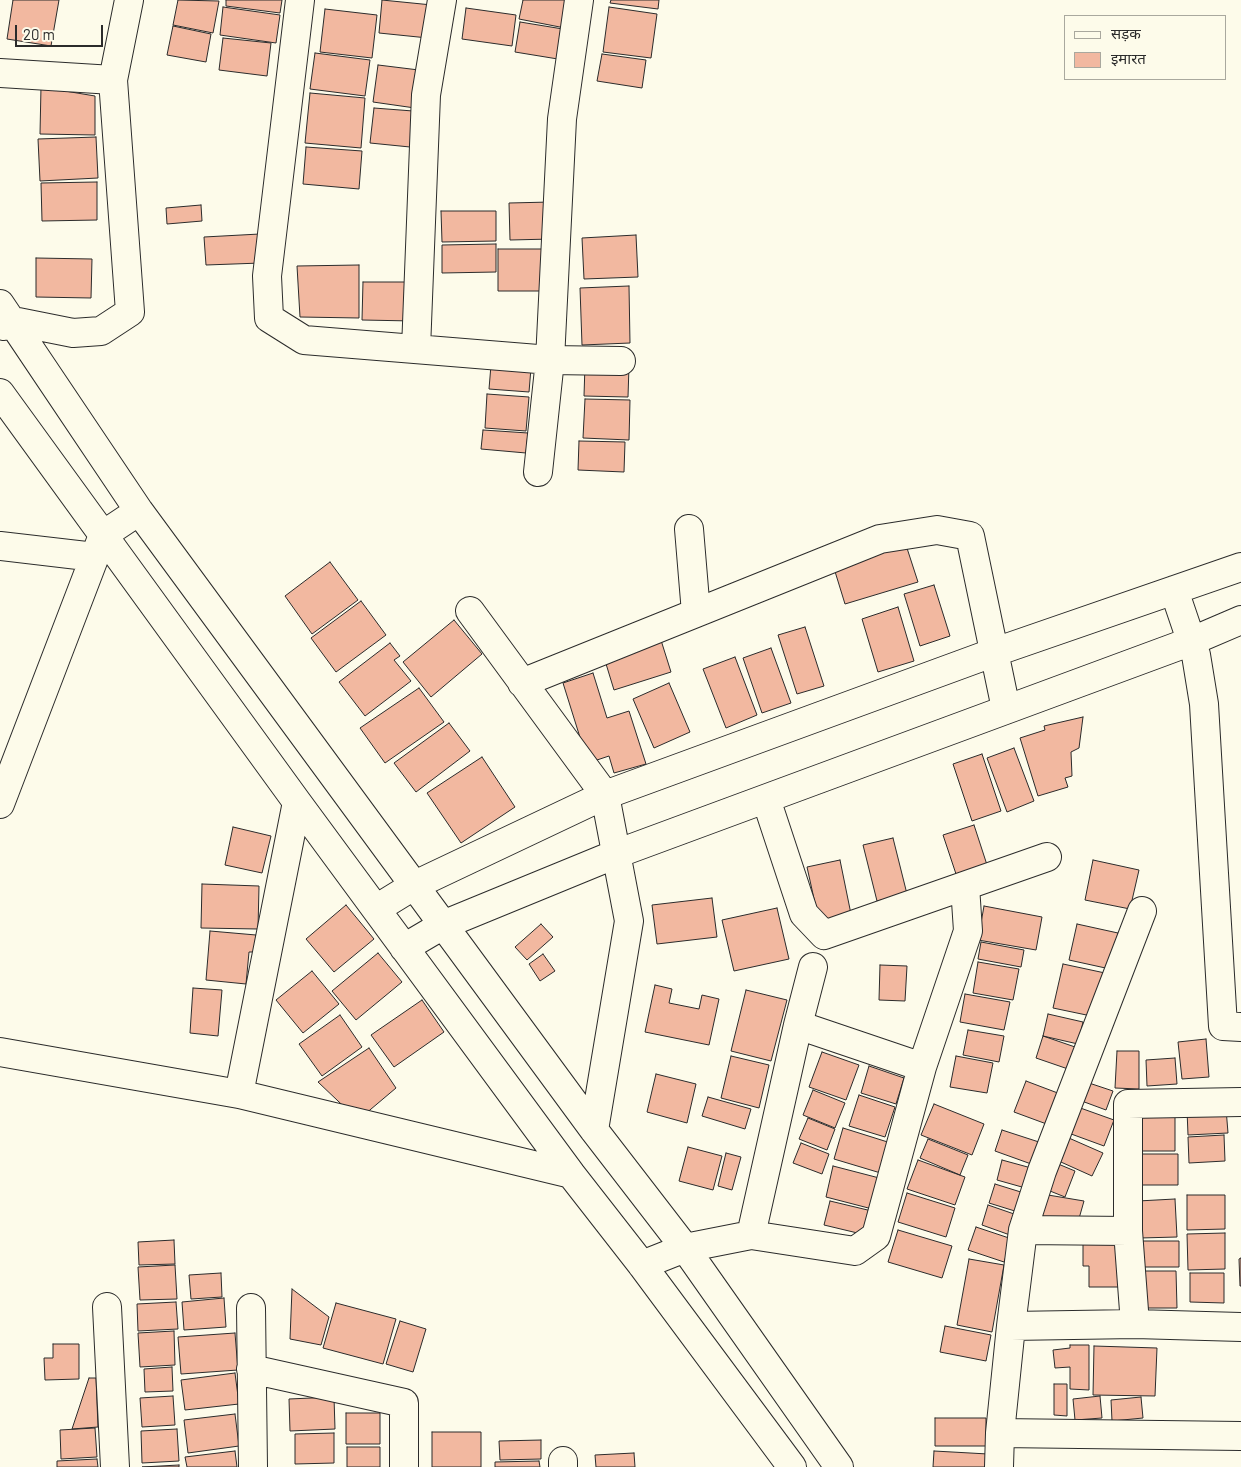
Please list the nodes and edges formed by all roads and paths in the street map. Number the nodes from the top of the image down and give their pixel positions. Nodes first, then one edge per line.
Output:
1 (129, 0) edge
2 (300, 0) edge
3 (442, 0) edge
4 (579, 0) edge
5 (0, 73) edge
6 (113, 80) junction
7 (4, 318) edge
8 (416, 349) junction
9 (550, 360) junction
10 (621, 361) dead end
11 (0, 393) edge
12 (538, 472) dead end
13 (139, 511) junction
14 (689, 529) dead end
15 (0, 546) edge
16 (99, 546) junction
17 (1241, 567) edge
18 (1174, 590) junction
19 (470, 611) dead end
20 (696, 613) junction
21 (1241, 620) edge
22 (1192, 641) junction
23 (995, 652) junction
24 (522, 683) junction
25 (1006, 709) junction
26 (605, 796) junction
27 (766, 799) junction
28 (297, 802) junction
29 (0, 804) edge
30 (616, 854) junction
31 (1047, 857) dead end
32 (415, 885) junction
33 (965, 886) junction
34 (376, 909) junction
35 (1142, 912) dead end
36 (443, 925) junction
37 (404, 948) junction
38 (813, 967) dead end
39 (798, 1025) junction
40 (1241, 1026) edge
41 (0, 1052) edge
42 (922, 1067) junction
43 (239, 1094) junction
44 (1241, 1102) edge
45 (594, 1130) junction
46 (571, 1174) junction
47 (1023, 1230) junction
48 (1128, 1231) junction
49 (751, 1235) junction
50 (684, 1248) junction
51 (642, 1265) junction
52 (107, 1307) dead end
53 (251, 1308) dead end
54 (1135, 1324) junction
55 (1011, 1326) junction
56 (1241, 1327) edge
57 (251, 1369) junction
58 (1000, 1433) junction
59 (1241, 1436) edge
60 (114, 1467) edge
61 (253, 1467) edge
62 (404, 1467) edge
63 (792, 1467) edge
64 (839, 1467) edge
65 (999, 1467) edge

1 - 6 street
2 - 8 street
3 - 8 street
4 - 9 street
5 - 6 street
6 - 7 street
7 - 13 street
8 - 9 street
9 - 10 street
9 - 12 street
11 - 16 street
13 - 16 street
13 - 32 street
14 - 20 street
15 - 16 street
16 - 28 street
16 - 29 street
17 - 18 street
18 - 22 street
18 - 23 street
19 - 24 street
20 - 23 street
20 - 24 street
21 - 22 street
22 - 25 street
22 - 40 street
23 - 25 street
23 - 26 street
24 - 26 street
25 - 27 street
26 - 30 street
26 - 32 street
27 - 30 street
27 - 33 street
28 - 34 street
28 - 43 street
30 - 36 street
30 - 45 street
31 - 33 street
32 - 34 street
32 - 36 street
33 - 42 street
34 - 37 street
35 - 47 street
36 - 37 street
36 - 45 street
37 - 46 street
38 - 39 street
39 - 42 street
39 - 49 street
41 - 43 street
42 - 49 street
43 - 46 street
44 - 48 street
45 - 50 street
46 - 51 street
47 - 48 street
47 - 55 street
48 - 54 street
49 - 50 street
50 - 51 street
50 - 64 street
51 - 63 street
52 - 60 street
53 - 57 street
54 - 55 street
54 - 56 street
55 - 58 street
57 - 61 street
57 - 62 street
58 - 59 street
58 - 65 street

